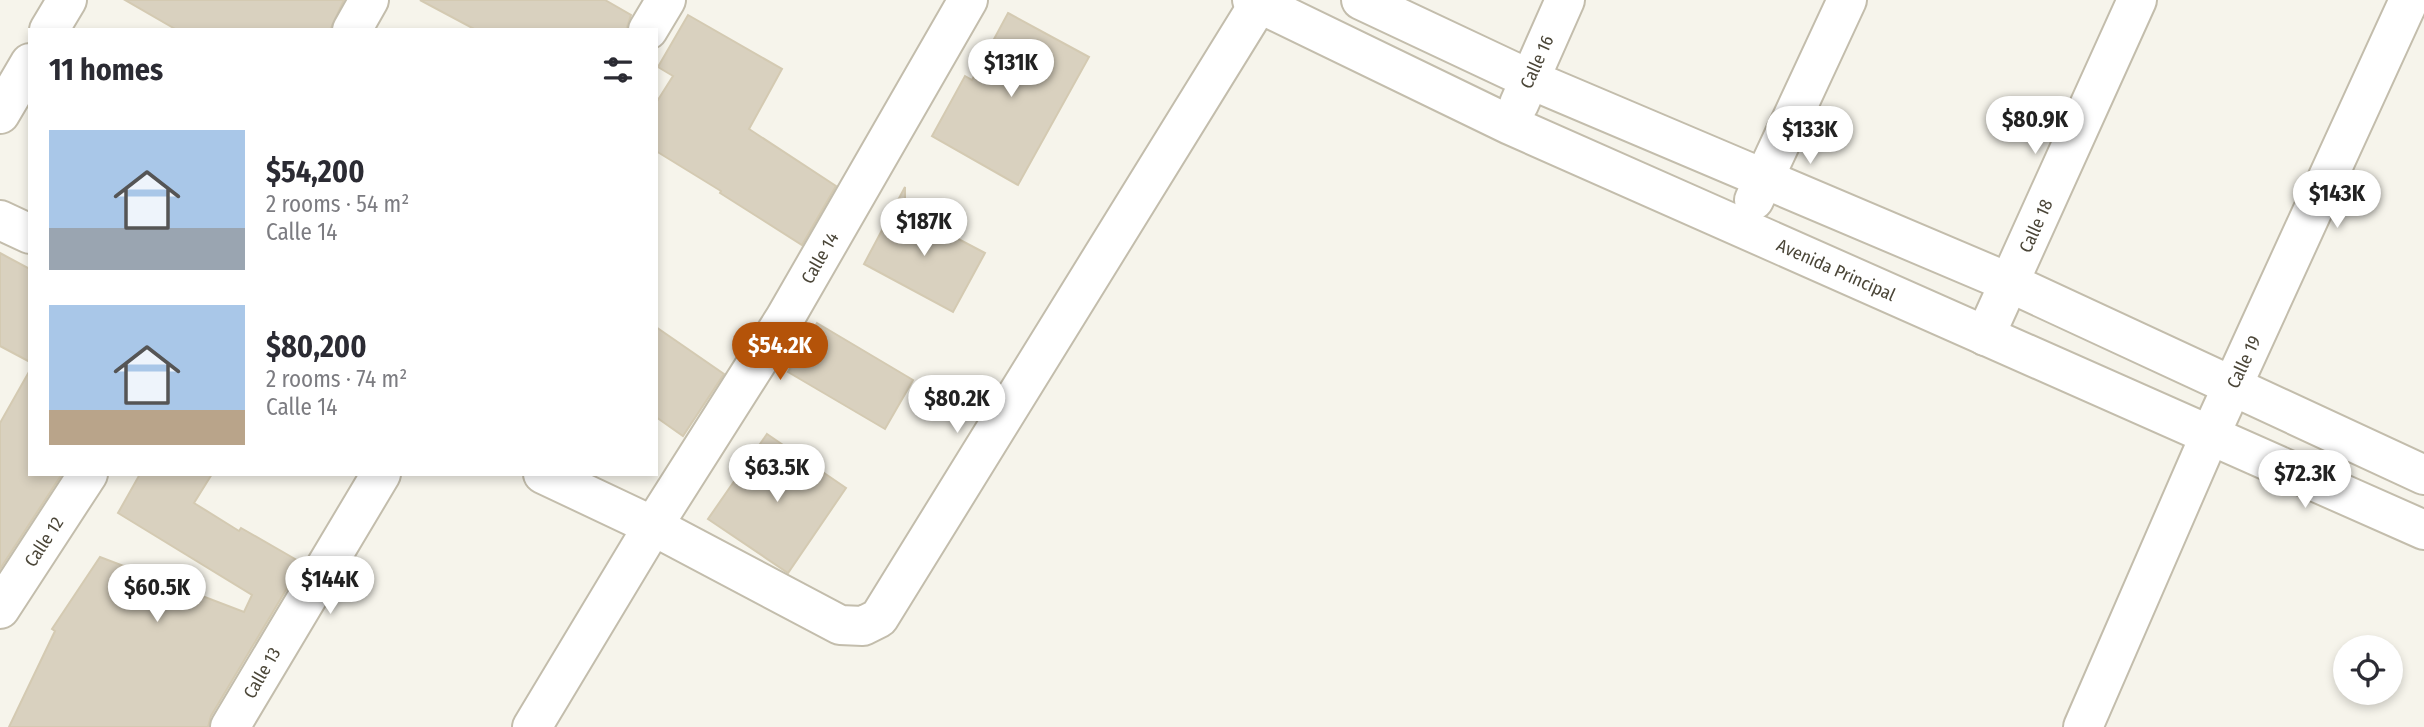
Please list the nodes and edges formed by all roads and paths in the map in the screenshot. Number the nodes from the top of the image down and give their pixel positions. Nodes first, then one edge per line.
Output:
1 (67, 0) edge
2 (369, 0) edge
3 (666, 0) edge
4 (968, 0) edge
5 (1361, 0) edge
6 (1565, 0) edge
7 (1847, 0) edge
8 (2137, 0) edge
9 (2409, 0) edge
10 (1258, 1) edge
11 (51, 28) edge
12 (353, 28) edge
13 (649, 28) edge
14 (28, 66) edge
15 (1529, 79) junction
16 (0, 114) edge
17 (1510, 125) junction
18 (1764, 179) junction
19 (0, 220) edge
20 (1742, 228) junction
21 (28, 233) edge
22 (2010, 283) junction
23 (1985, 336) junction
24 (2232, 388) junction
25 (2210, 435) junction
26 (2424, 475) edge
27 (87, 476) edge
28 (380, 476) edge
29 (547, 476) edge
30 (653, 526) junction
31 (2424, 530) edge
32 (0, 609) edge
33 (230, 727) edge
34 (533, 727) edge
35 (2083, 727) edge

1 - 11 street
2 - 12 street
3 - 13 street
4 - 30 street, Calle 14
5 - 15 street
6 - 15 street, Calle 16
7 - 18 street
8 - 22 street, Calle 18
9 - 24 street, Calle 19
10 - 17 street, Avenida Principal
10 - 30 street
14 - 16 street
15 - 17 street, Calle 16
15 - 18 street
17 - 20 street, Avenida Principal
18 - 20 street
18 - 22 street
19 - 21 street
20 - 23 street, Avenida Principal
22 - 23 street, Calle 18
22 - 24 street
23 - 25 street, Avenida Principal
24 - 25 street, Calle 19
24 - 26 street
25 - 31 street, Avenida Principal
25 - 35 street, Calle 19
27 - 32 street, Calle 12
28 - 33 street, Calle 13
29 - 30 street
30 - 34 street, Calle 14

